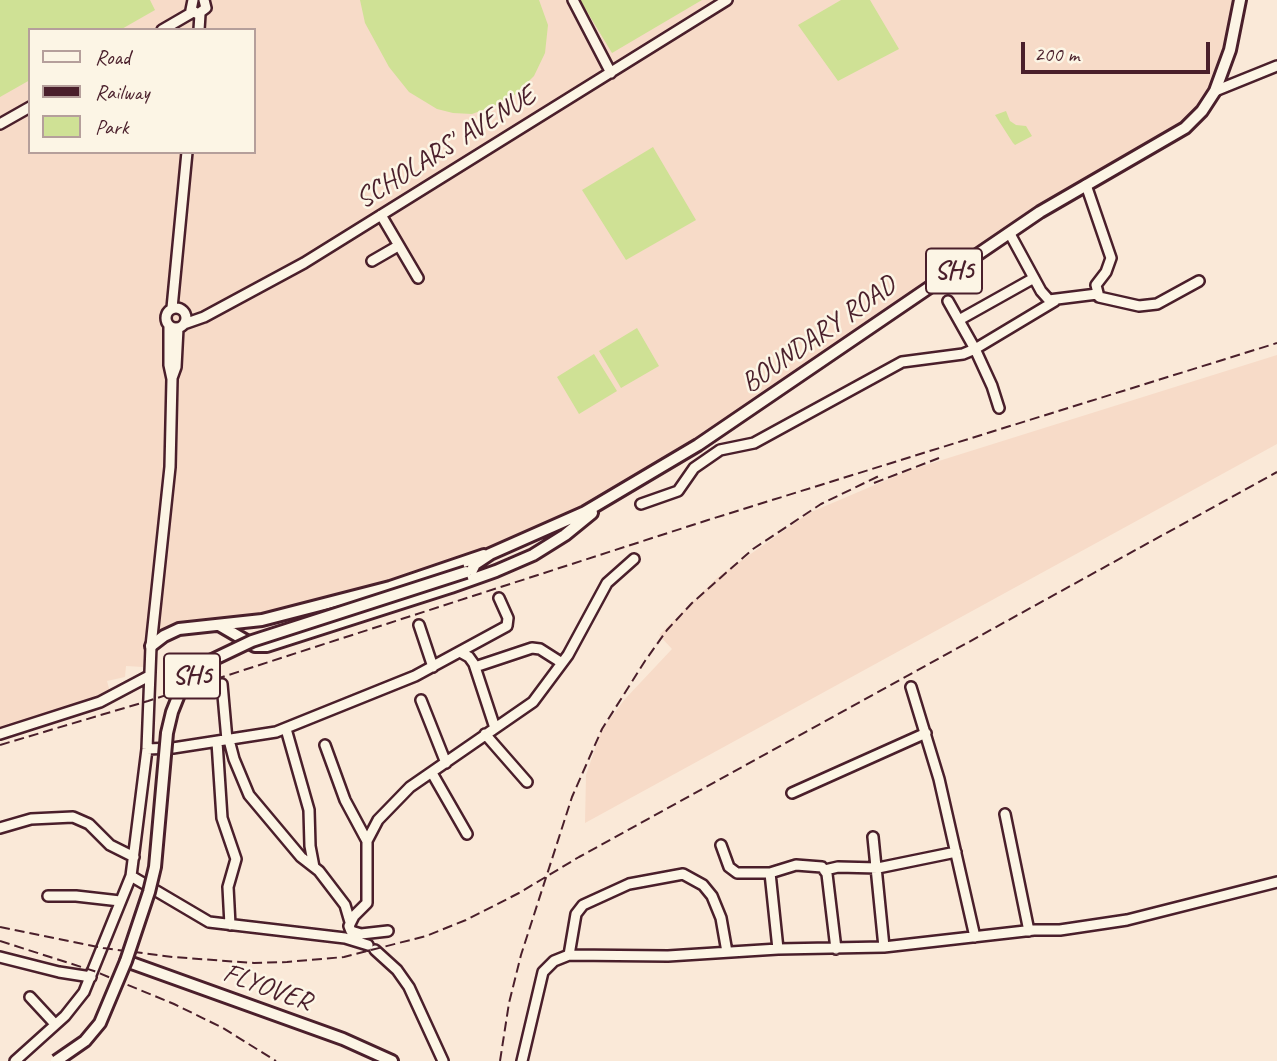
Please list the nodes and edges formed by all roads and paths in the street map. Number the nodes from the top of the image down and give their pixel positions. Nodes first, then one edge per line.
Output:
1 (193, 0) edge
2 (573, 0) edge
3 (727, 0) edge
4 (1240, 0) edge
5 (207, 1) edge
6 (197, 13) junction
7 (166, 28) edge
8 (199, 28) edge
9 (1277, 66) edge
10 (611, 73) junction
11 (1215, 91) junction
12 (28, 108) edge
13 (0, 124) edge
14 (187, 154) edge
15 (1086, 185) junction
16 (381, 215) junction
17 (1010, 234) junction
18 (398, 246) junction
19 (372, 261) dead end
20 (418, 278) dead end
21 (1034, 278) junction
22 (1199, 281) dead end
23 (1097, 294) junction
24 (948, 301) dead end
25 (1055, 301) junction
26 (172, 308) junction
27 (959, 320) junction
28 (177, 326) junction
29 (975, 349) junction
30 (999, 408) dead end
31 (608, 500) junction
32 (641, 504) dead end
33 (525, 537) junction
34 (490, 554) junction
35 (533, 555) junction
36 (634, 559) dead end
37 (469, 571) junction
38 (488, 574) junction
39 (499, 598) dead end
40 (219, 625) junction
41 (419, 625) dead end
42 (151, 646) junction
43 (460, 652) junction
44 (562, 663) junction
45 (433, 667) junction
46 (475, 667) junction
47 (149, 676) junction
48 (222, 684) dead end
49 (911, 687) dead end
50 (421, 700) dead end
51 (495, 727) junction
52 (286, 729) junction
53 (926, 733) junction
54 (0, 734) edge
55 (485, 734) junction
56 (224, 740) junction
57 (325, 745) dead end
58 (147, 749) junction
59 (446, 763) junction
60 (432, 773) junction
61 (527, 782) dead end
62 (792, 793) dead end
63 (1005, 814) dead end
64 (0, 828) edge
65 (467, 834) dead end
66 (873, 837) dead end
67 (367, 841) junction
68 (721, 845) dead end
69 (956, 852) junction
70 (134, 857) junction
71 (314, 867) junction
72 (878, 868) junction
73 (825, 870) junction
74 (770, 873) junction
75 (131, 876) junction
76 (1277, 882) edge
77 (48, 896) dead end
78 (120, 901) junction
79 (350, 922) junction
80 (230, 925) junction
81 (388, 931) dead end
82 (1029, 931) junction
83 (975, 937) junction
84 (884, 947) junction
85 (778, 949) junction
86 (836, 949) junction
87 (727, 952) junction
88 (569, 955) junction
89 (0, 957) edge
90 (126, 961) junction
91 (91, 977) junction
92 (30, 997) dead end
93 (55, 1024) junction
94 (440, 1055) edge
95 (15, 1061) edge
96 (56, 1061) edge
97 (392, 1061) edge
98 (522, 1061) edge

1 - 6 street
2 - 10 street
3 - 10 street, SCHOLARS' AVENUE
4 - 11 main road, BOUNDARY ROAD / SH5
5 - 6 street
6 - 7 street
6 - 8 street
9 - 11 street
10 - 16 street, SCHOLARS' AVENUE
11 - 15 main road, BOUNDARY ROAD / SH5
12 - 13 street
14 - 26 street
15 - 17 main road, BOUNDARY ROAD / SH5
15 - 23 street
16 - 18 street
16 - 28 street, SCHOLARS' AVENUE
17 - 21 street
17 - 31 main road, BOUNDARY ROAD / SH5
18 - 19 street
18 - 20 street
21 - 25 street
21 - 27 street
22 - 23 street
23 - 25 street
24 - 27 street
25 - 29 street
26 - 28 street
26 - 28 street
27 - 29 street
28 - 42 street
29 - 30 street
29 - 32 street
31 - 33 main road, BOUNDARY ROAD / SH5
31 - 35 main road, BOUNDARY ROAD / SH5
33 - 34 main road, BOUNDARY ROAD / SH5
33 - 35 main road
34 - 37 main road, SH5
34 - 40 main road
35 - 38 main road, BOUNDARY ROAD
36 - 44 street
37 - 38 main road
37 - 90 main road, SH5, bridge
38 - 40 main road, BOUNDARY ROAD
39 - 43 street
40 - 42 main road
41 - 45 street
42 - 47 street
43 - 45 street
43 - 46 street
44 - 46 street
44 - 51 street
45 - 52 street
46 - 51 street
47 - 54 street
47 - 58 street
48 - 56 street
49 - 53 street
50 - 59 street
51 - 55 street
52 - 56 street
52 - 71 street
53 - 62 street
53 - 69 street
55 - 59 street
55 - 61 street
56 - 58 street
56 - 71 street
56 - 80 street
57 - 67 street
58 - 70 street
59 - 60 street
60 - 65 street
60 - 67 street
63 - 82 street
64 - 70 street
66 - 72 street
67 - 79 street
68 - 74 street
69 - 72 street
69 - 83 street
70 - 75 street
71 - 79 street
72 - 73 street
72 - 84 street
73 - 74 street
73 - 86 street
74 - 85 street
75 - 78 street
75 - 80 street
76 - 82 street
77 - 78 street
78 - 91 street
79 - 81 street
80 - 94 street
82 - 83 street
83 - 84 street
84 - 86 street
85 - 86 street
85 - 87 street
87 - 88 street
87 - 88 street
88 - 98 street
89 - 91 street
90 - 96 main road, bridge
90 - 97 main road, FLYOVER
91 - 93 street
92 - 93 street
93 - 95 street

